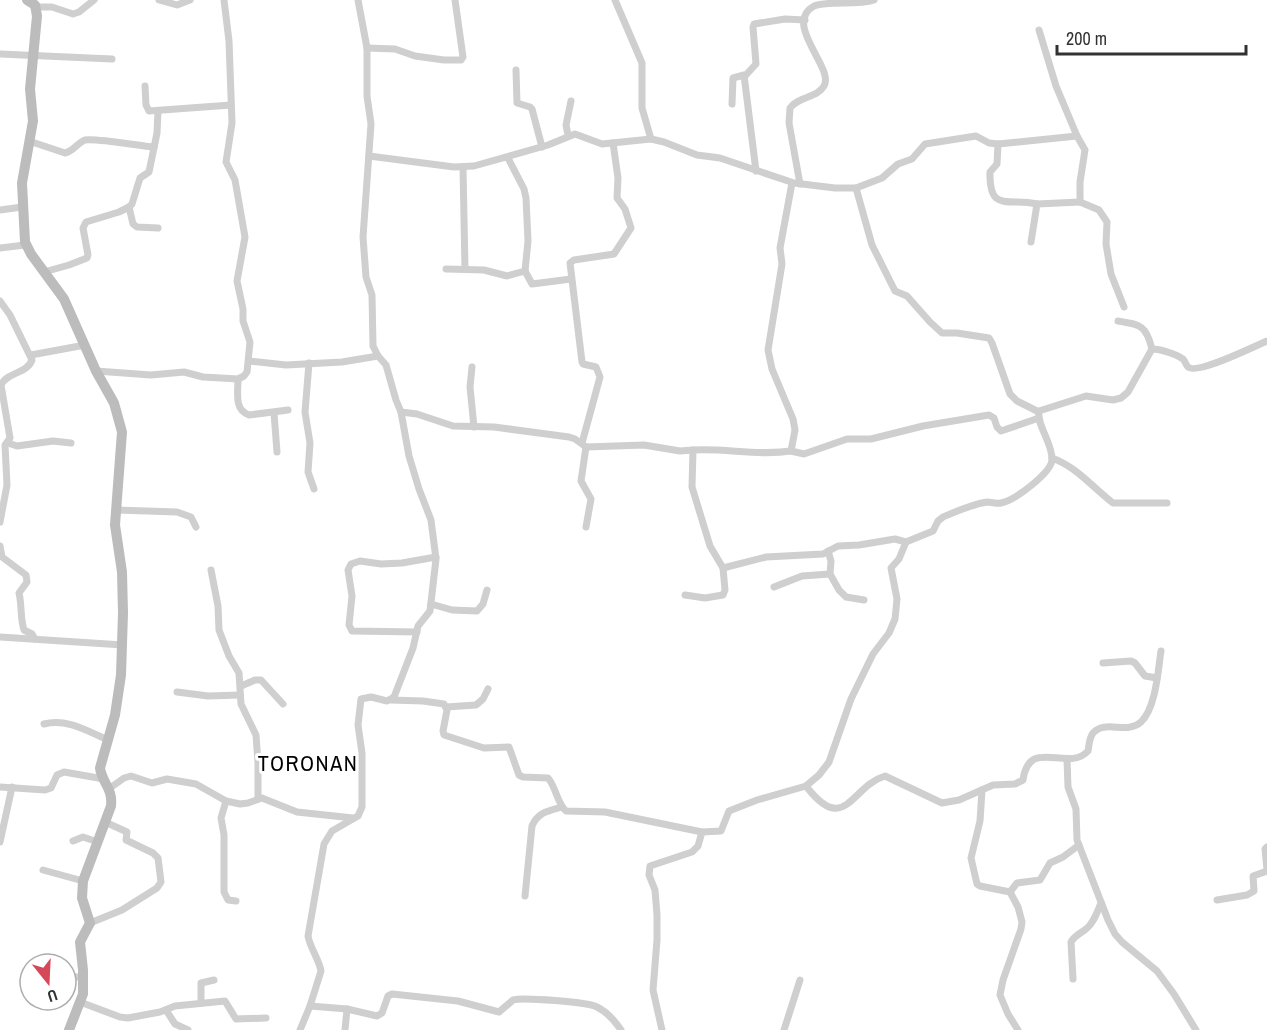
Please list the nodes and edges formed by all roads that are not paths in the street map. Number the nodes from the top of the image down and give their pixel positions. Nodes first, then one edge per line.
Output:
1 (27, 0) edge
2 (94, 0) edge
3 (159, 0) edge
4 (190, 0) edge
5 (224, 0) edge
6 (357, 0) edge
7 (455, 0) edge
8 (615, 0) edge
9 (874, 0) edge
10 (816, 3) edge
11 (36, 7) junction
12 (805, 20) junction
13 (1039, 30) dead end
14 (367, 48) junction
15 (0, 54) edge
16 (34, 56) junction
17 (112, 59) dead end
18 (516, 70) dead end
19 (745, 75) junction
20 (145, 86) dead end
21 (571, 100) dead end
22 (732, 104) dead end
23 (231, 105) junction
24 (158, 111) junction
25 (568, 135) junction
26 (1077, 136) junction
27 (651, 140) junction
28 (29, 141) junction
29 (614, 143) junction
30 (998, 144) junction
31 (154, 147) junction
32 (542, 147) junction
33 (369, 156) junction
34 (508, 158) junction
35 (463, 167) junction
36 (756, 171) junction
37 (792, 183) junction
38 (800, 184) junction
39 (856, 188) junction
40 (1080, 202) junction
41 (1037, 204) junction
42 (22, 207) junction
43 (129, 207) junction
44 (0, 210) edge
45 (159, 228) dead end
46 (1031, 242) dead end
47 (25, 245) junction
48 (0, 248) edge
49 (446, 269) dead end
50 (465, 269) junction
51 (525, 270) junction
52 (44, 272) junction
53 (571, 279) junction
54 (0, 301) edge
55 (1124, 307) dead end
56 (1118, 321) dead end
57 (1267, 341) edge
58 (85, 345) junction
59 (1152, 350) junction
60 (31, 355) junction
61 (378, 356) junction
62 (249, 361) junction
63 (309, 363) junction
64 (472, 367) dead end
65 (96, 371) junction
66 (238, 379) junction
67 (288, 410) dead end
68 (401, 412) junction
69 (274, 413) junction
70 (1039, 415) junction
71 (474, 427) junction
72 (5, 443) edge
73 (71, 443) dead end
74 (584, 445) junction
75 (693, 450) junction
76 (791, 451) junction
77 (277, 452) dead end
78 (1052, 458) junction
79 (314, 489) dead end
80 (1167, 503) dead end
81 (116, 510) junction
82 (0, 522) edge
83 (196, 527) dead end
84 (586, 527) dead end
85 (906, 542) junction
86 (0, 546) edge
87 (828, 552) junction
88 (436, 557) junction
89 (723, 568) junction
90 (211, 570) dead end
91 (830, 574) junction
92 (774, 587) dead end
93 (487, 590) dead end
94 (685, 595) dead end
95 (864, 600) dead end
96 (431, 604) junction
97 (417, 632) junction
98 (0, 637) edge
99 (35, 639) junction
100 (123, 645) junction
101 (1161, 651) dead end
102 (1103, 663) dead end
103 (1157, 678) junction
104 (241, 686) junction
105 (488, 689) dead end
106 (177, 692) dead end
107 (240, 695) junction
108 (391, 700) junction
109 (283, 704) dead end
110 (446, 706) junction
111 (44, 724) dead end
112 (108, 740) junction
113 (1067, 759) junction
114 (107, 784) junction
115 (806, 786) junction
116 (0, 787) edge
117 (12, 787) junction
118 (982, 790) junction
119 (258, 798) junction
120 (226, 801) junction
121 (562, 807) junction
122 (354, 818) junction
123 (105, 822) junction
124 (702, 832) junction
125 (73, 841) dead end
126 (0, 842) edge
127 (98, 842) junction
128 (1078, 845) junction
129 (1267, 847) edge
130 (43, 870) dead end
131 (1267, 871) edge
132 (83, 881) junction
133 (1010, 892) junction
134 (525, 896) dead end
135 (1216, 900) dead end
136 (236, 901) dead end
137 (1101, 903) junction
138 (90, 923) junction
139 (78, 977) edge
140 (83, 977) junction
141 (1073, 979) dead end
142 (214, 980) dead end
143 (800, 980) dead end
144 (80, 1002) junction
145 (201, 1003) junction
146 (310, 1006) junction
147 (347, 1009) junction
148 (166, 1010) junction
149 (266, 1018) dead end
150 (69, 1030) edge
151 (188, 1030) edge
152 (300, 1030) edge
153 (345, 1030) edge
154 (621, 1030) edge
155 (662, 1030) edge
156 (784, 1030) edge
157 (1018, 1030) edge
158 (1196, 1030) edge

1 - 11 street
2 - 11 street
3 - 4 street
5 - 23 street
6 - 14 street
7 - 14 street
8 - 27 street
9 - 10 street
10 - 12 street
11 - 16 street
12 - 19 street
12 - 38 street
13 - 26 street
14 - 33 street
15 - 16 street
16 - 17 street
16 - 28 street
18 - 32 street
19 - 22 street
19 - 36 street
20 - 24 street
21 - 25 street
23 - 24 street
23 - 62 street
24 - 31 street
25 - 29 street
25 - 32 street
26 - 30 street
26 - 40 street
27 - 29 street
27 - 36 street
28 - 31 street
28 - 42 street
29 - 53 street
30 - 39 street
30 - 41 street
31 - 43 street
32 - 34 street
33 - 35 street
33 - 61 street
34 - 35 street
34 - 51 street
35 - 50 street
36 - 37 street
37 - 38 street
37 - 76 street
38 - 39 street
39 - 70 street
40 - 41 street
40 - 55 street
41 - 46 street
42 - 44 street
42 - 47 street
43 - 45 street
43 - 52 street
47 - 48 street
47 - 52 street
49 - 50 street
50 - 51 street
51 - 53 street
52 - 58 street
53 - 74 street
54 - 60 street
56 - 59 street
57 - 59 street
58 - 60 street
58 - 65 street
59 - 70 street
60 - 72 street
61 - 63 street
61 - 68 street
62 - 63 street
62 - 66 street
63 - 79 street
64 - 71 street
65 - 66 street
65 - 81 street
66 - 69 street
67 - 69 street
68 - 71 street
68 - 88 street
69 - 77 street
70 - 76 street
70 - 78 street
71 - 74 street
72 - 73 street
72 - 82 street
74 - 75 street
74 - 84 street
75 - 76 street
75 - 89 street
78 - 80 street
78 - 85 street
81 - 83 street
81 - 100 street
85 - 87 street
85 - 115 street
86 - 99 street
87 - 89 street
87 - 91 street
88 - 96 street
88 - 97 street
89 - 94 street
90 - 104 street
91 - 92 street
91 - 95 street
93 - 96 street
96 - 97 street
97 - 108 street
98 - 99 street
99 - 100 street
100 - 112 street
101 - 103 street
102 - 103 street
103 - 113 street
104 - 107 street
104 - 109 street
105 - 110 street
106 - 107 street
107 - 119 street
108 - 110 street
108 - 122 street
110 - 121 street
111 - 112 street
112 - 114 street
113 - 118 street
113 - 128 street
114 - 117 street
114 - 120 street
114 - 123 street
115 - 118 street
115 - 124 street
116 - 117 street
117 - 126 street
118 - 133 street
119 - 120 street
119 - 122 street
120 - 136 street
121 - 124 street
121 - 134 street
122 - 146 street
123 - 127 street
123 - 138 street
124 - 155 street
125 - 127 street
127 - 132 street
128 - 133 street
128 - 137 street
129 - 131 street
130 - 132 street
131 - 135 street
132 - 138 street
133 - 157 street
137 - 141 street
137 - 158 street
138 - 140 street
139 - 140 street
140 - 144 street
142 - 145 street
143 - 156 street
144 - 148 street
144 - 150 street
145 - 148 street
145 - 149 street
146 - 147 street
146 - 152 street
147 - 153 street
147 - 154 street
148 - 151 street

